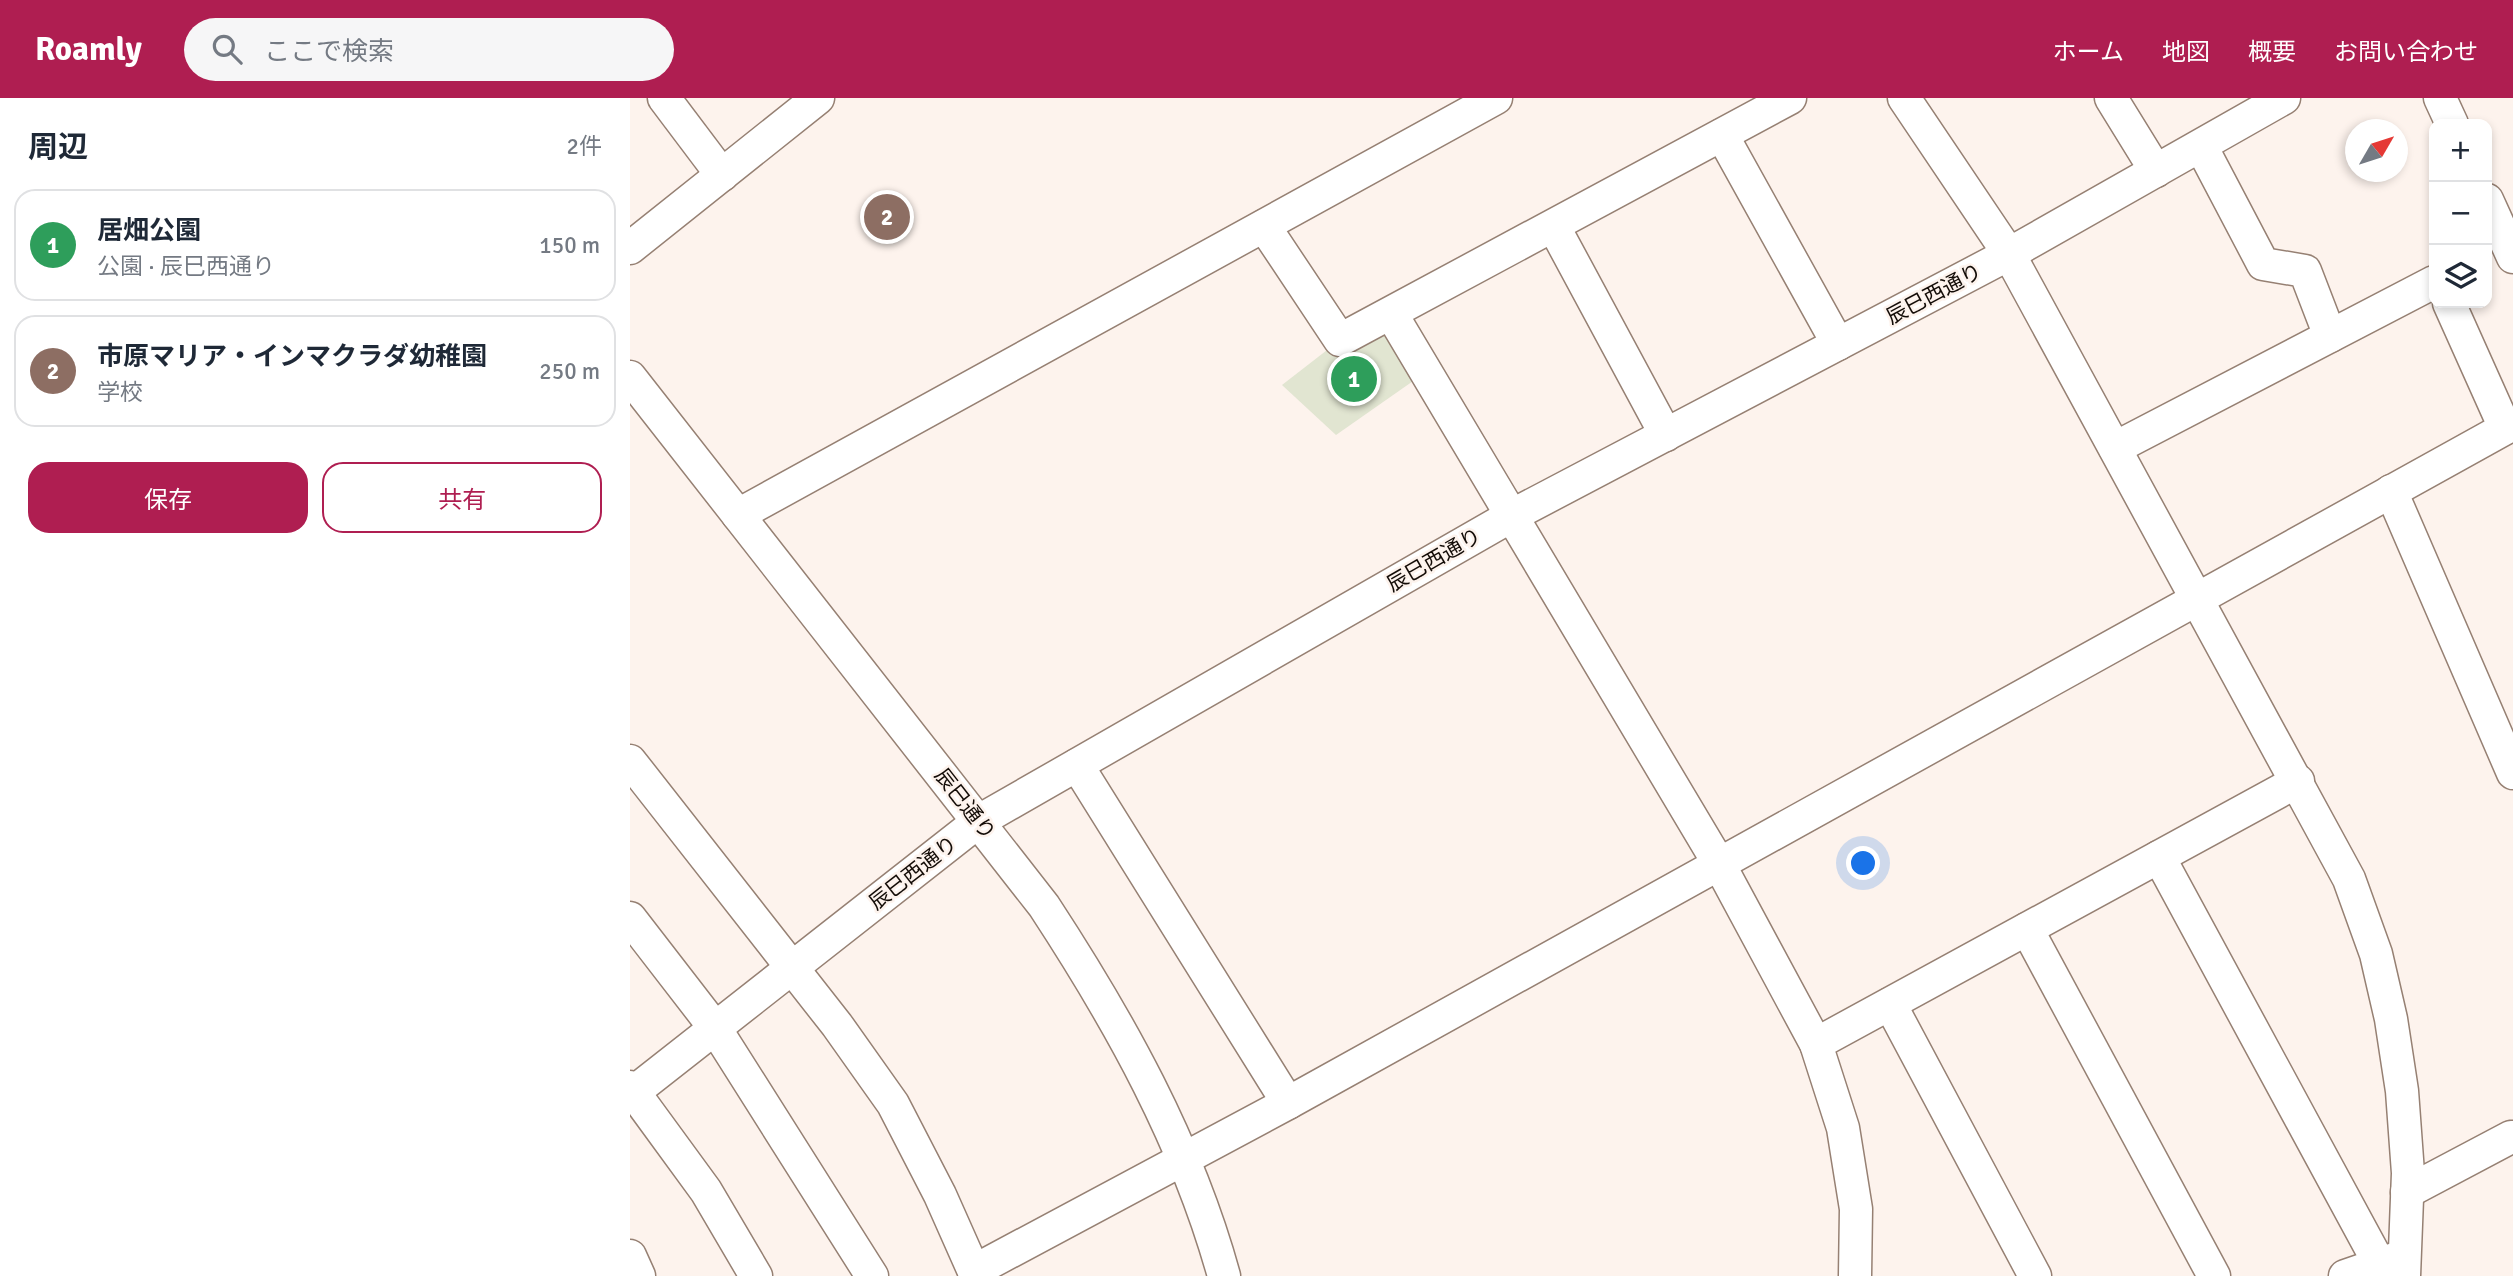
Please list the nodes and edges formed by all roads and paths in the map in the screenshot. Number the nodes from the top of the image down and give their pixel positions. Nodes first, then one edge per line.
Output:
1 (664, 98) edge
2 (818, 98) edge
3 (1496, 98) edge
4 (1790, 98) edge
5 (1904, 98) edge
6 (2111, 98) edge
7 (2284, 98) edge
8 (2440, 98) edge
9 (2450, 119) edge
10 (1722, 135) junction
11 (2201, 146) junction
12 (2156, 171) junction
13 (722, 175) junction
14 (2492, 217) edge
15 (1264, 226) junction
16 (1554, 227) junction
17 (630, 248) edge
18 (2502, 251) edge
19 (2009, 254) junction
20 (2429, 285) edge
21 (2451, 308) edge
22 (1392, 314) junction
23 (2330, 336) junction
24 (1838, 344) junction
25 (630, 377) edge
26 (2509, 426) edge
27 (1666, 435) junction
28 (2116, 448) junction
29 (2390, 491) junction
30 (738, 515) junction
31 (1511, 516) junction
32 (2197, 598) junction
33 (630, 761) edge
34 (1077, 765) junction
35 (2513, 773) edge
36 (2298, 781) junction
37 (979, 821) junction
38 (2159, 857) junction
39 (1718, 862) junction
40 (630, 918) edge
41 (2026, 929) junction
42 (791, 968) junction
43 (1890, 1003) junction
44 (715, 1028) junction
45 (1816, 1044) junction
46 (631, 1091) edge
47 (1288, 1103) junction
48 (2511, 1137) dead end
49 (1183, 1158) junction
50 (2407, 1192) junction
51 (630, 1256) edge
52 (2396, 1265) edge
53 (975, 1274) edge
54 (639, 1276) edge
55 (756, 1276) edge
56 (872, 1276) edge
57 (1224, 1276) edge
58 (1855, 1276) edge
59 (2035, 1276) edge
60 (2214, 1276) edge
61 (2345, 1276) edge

1 - 13 street
2 - 13 street
3 - 15 street
4 - 10 street
5 - 19 street
6 - 12 street
7 - 11 street, 辰巳西通り
8 - 9 street
10 - 16 street
10 - 24 street
11 - 12 street, 辰巳西通り
11 - 23 street
12 - 19 street, 辰巳西通り
13 - 17 street
14 - 18 street
15 - 22 street
15 - 30 street
16 - 22 street
16 - 27 street
19 - 24 street, 辰巳西通り
19 - 28 street
20 - 23 street
21 - 26 street
22 - 31 street
23 - 28 street
24 - 27 street, 辰巳西通り
25 - 30 street, 辰巳通り
26 - 29 street
27 - 31 street, 辰巳西通り
28 - 32 street
29 - 32 street
29 - 35 street
30 - 37 street, 辰巳通り
31 - 34 street, 辰巳西通り
31 - 39 street
32 - 36 street
32 - 39 street
33 - 42 street
34 - 37 street, 辰巳西通り
34 - 47 street
36 - 38 street
36 - 50 street
37 - 42 street, 辰巳西通り
37 - 49 street, 辰巳通り
38 - 41 street
38 - 52 street
39 - 45 street
39 - 47 street
40 - 44 street
41 - 43 street
41 - 60 street
42 - 44 street, 辰巳西通り
42 - 53 street
43 - 45 street
43 - 59 street
44 - 46 street, 辰巳西通り
44 - 56 street
45 - 58 street
46 - 55 street
47 - 49 street
48 - 50 street
49 - 53 street
49 - 57 street, 辰巳通り
50 - 52 street
51 - 54 street
52 - 61 street

